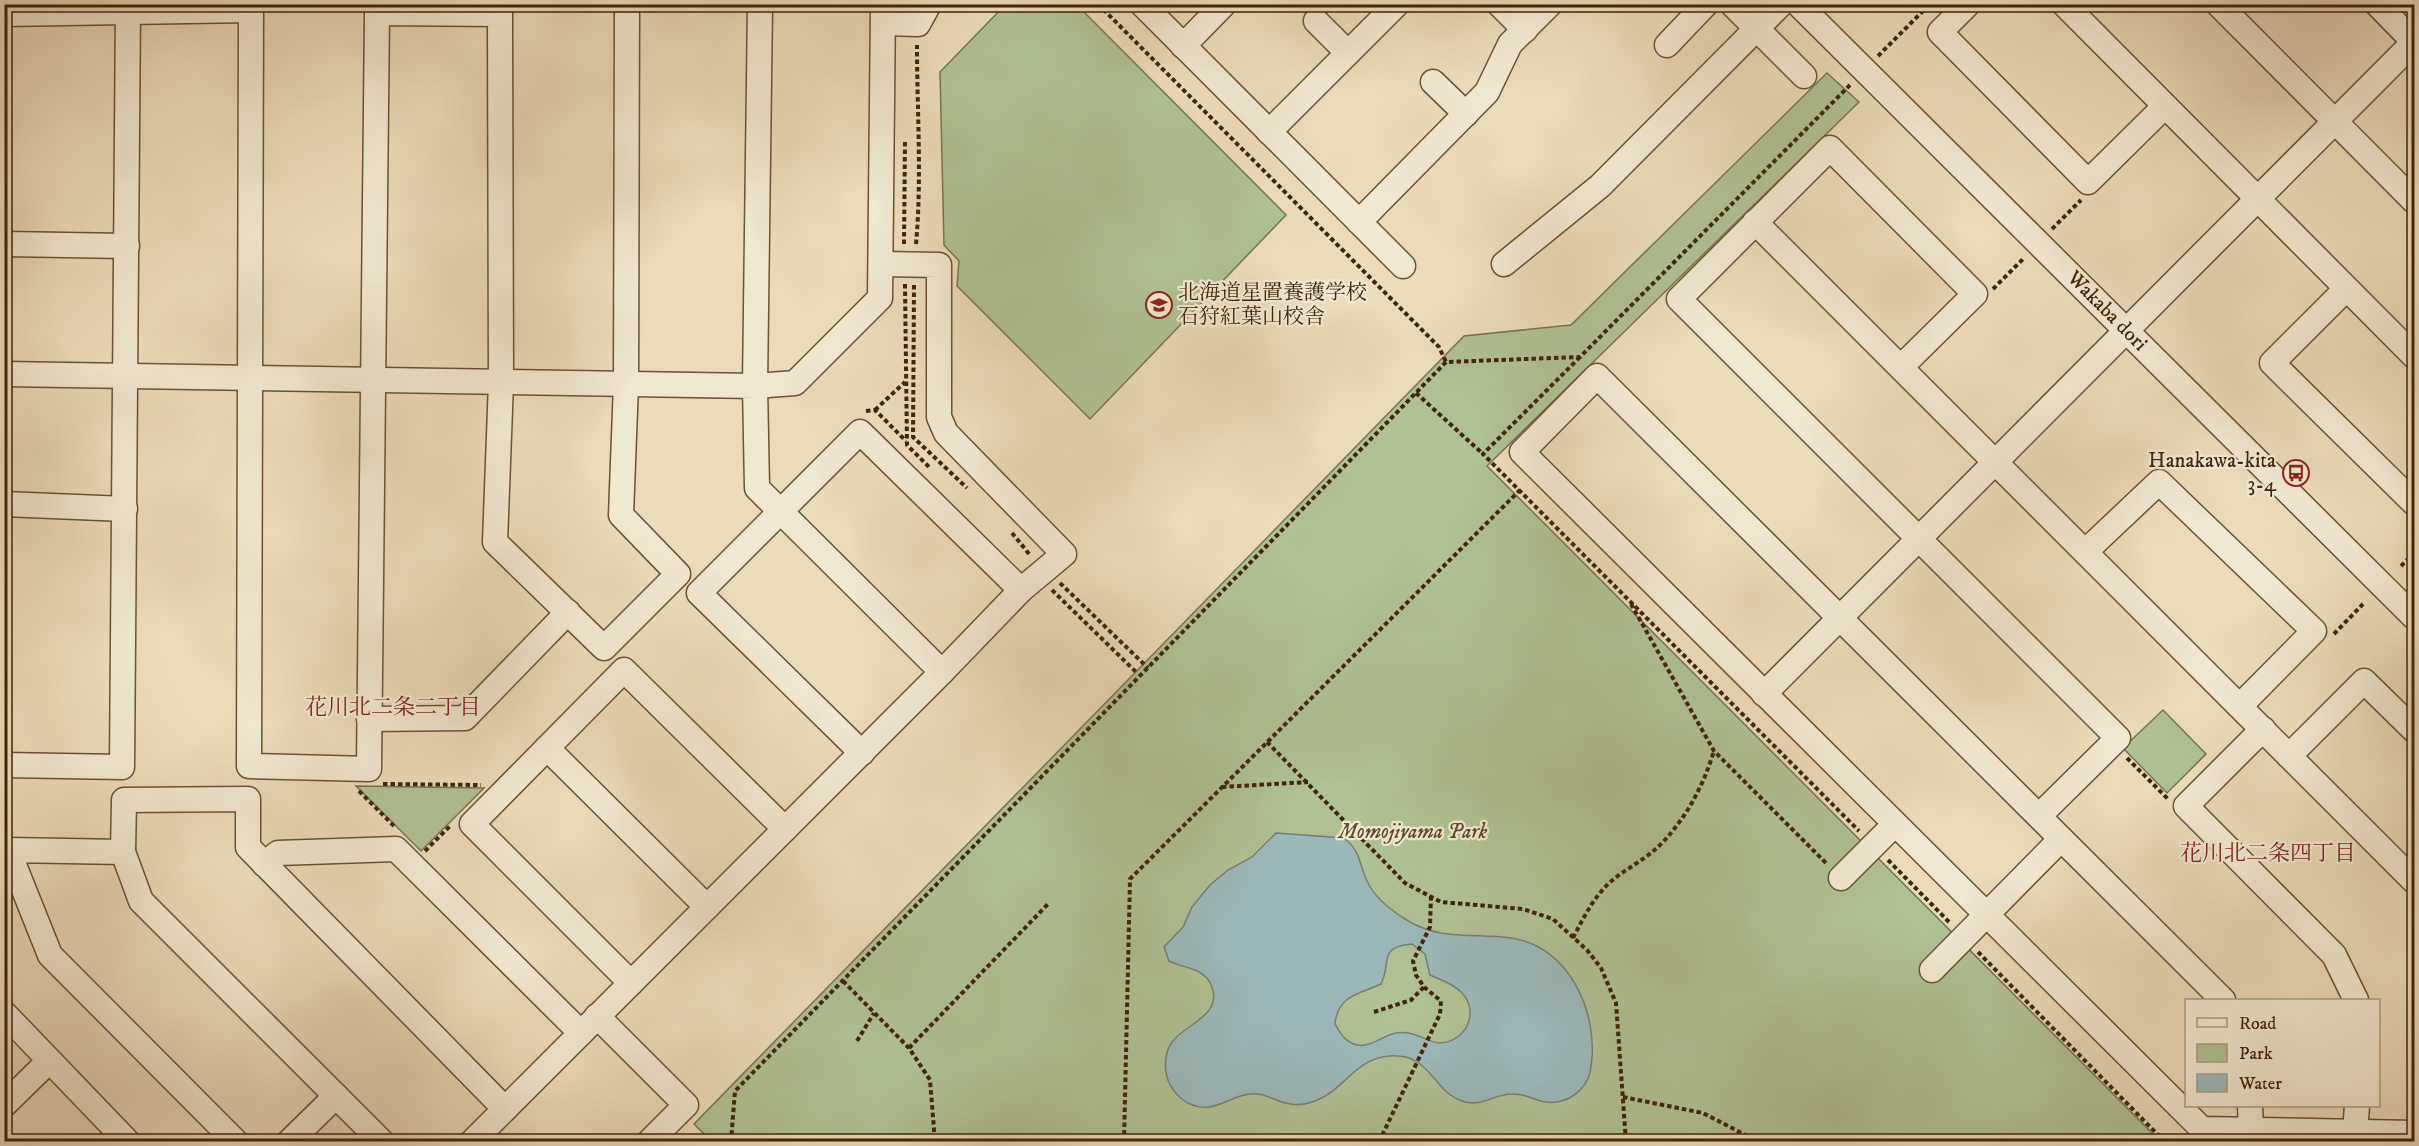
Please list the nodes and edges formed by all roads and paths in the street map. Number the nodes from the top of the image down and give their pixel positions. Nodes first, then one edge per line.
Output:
1 (627, 4) edge
2 (760, 4) edge
3 (1098, 4) edge
4 (1142, 4) edge
5 (1224, 4) edge
6 (1397, 4) edge
7 (1499, 4) edge
8 (1550, 4) edge
9 (1706, 4) edge
10 (1732, 4) edge
11 (1781, 4) edge
12 (1798, 4) edge
13 (1930, 4) edge
14 (1968, 4) edge
15 (2064, 4) edge
16 (2218, 4) edge
17 (2376, 4) edge
18 (128, 8) edge
19 (4, 14) edge
20 (883, 14) edge
21 (923, 14) edge
22 (1316, 21) dead end
23 (1756, 29) junction
24 (1525, 30) junction
25 (2414, 42) edge
26 (1666, 45) dead end
27 (1183, 46) junction
28 (1348, 53) junction
29 (1864, 70) junction
30 (1804, 76) dead end
31 (1433, 82) dead end
32 (2164, 107) junction
33 (1466, 114) junction
34 (2335, 121) junction
35 (1269, 132) junction
36 (2087, 194) dead end
37 (2258, 199) junction
38 (2415, 201) edge
39 (1359, 222) junction
40 (1755, 222) junction
41 (2038, 243) junction
42 (4, 244) edge
43 (127, 246) junction
44 (880, 264) junction
45 (914, 264) junction
46 (1504, 264) dead end
47 (1403, 266) dead end
48 (2346, 289) junction
49 (1988, 294) dead end
50 (2126, 330) junction
51 (2415, 356) edge
52 (1446, 362) junction
53 (1901, 367) junction
54 (4, 374) edge
55 (126, 376) junction
56 (252, 378) junction
57 (372, 380) junction
58 (906, 381) dead end
59 (501, 382) junction
60 (626, 384) junction
61 (755, 386) junction
62 (1416, 393) junction
63 (875, 410) dead end
64 (1483, 454) dead end
65 (1997, 462) junction
66 (1520, 490) dead end
67 (971, 491) dead end
68 (2415, 503) edge
69 (4, 504) edge
70 (125, 509) junction
71 (780, 511) junction
72 (1010, 531) dead end
73 (1920, 540) junction
74 (2086, 551) junction
75 (2415, 553) edge
76 (2402, 566) dead end
77 (1046, 569) junction
78 (1021, 590) junction
79 (1630, 602) dead end
80 (568, 612) junction
81 (2415, 617) edge
82 (1841, 618) junction
83 (1148, 668) junction
84 (942, 672) junction
85 (1764, 694) junction
86 (2240, 706) junction
87 (369, 719) junction
88 (2263, 729) junction
89 (2415, 730) edge
90 (1267, 742) junction
91 (547, 748) junction
92 (1714, 751) junction
93 (862, 753) junction
94 (2124, 755) dead end
95 (2289, 756) junction
96 (4, 765) edge
97 (1308, 782) junction
98 (1221, 787) junction
99 (2177, 792) dead end
100 (2039, 816) junction
101 (1895, 824) junction
102 (785, 829) junction
103 (2061, 839) junction
104 (123, 852) junction
105 (264, 864) junction
106 (1834, 872) joint
107 (2415, 881) edge
108 (1431, 896) junction
109 (1048, 904) dead end
110 (707, 907) junction
111 (1986, 915) junction
112 (1573, 938) junction
113 (1932, 970) dead end
114 (843, 981) junction
115 (631, 983) junction
116 (1424, 987) junction
117 (2222, 999) edge
118 (2356, 999) edge
119 (1374, 1012) dead end
120 (4, 1013) edge
121 (874, 1013) junction
122 (589, 1025) junction
123 (857, 1041) dead end
124 (909, 1048) junction
125 (49, 1061) junction
126 (336, 1096) junction
127 (1623, 1097) junction
128 (4, 1105) edge
129 (2250, 1107) edge
130 (2356, 1107) edge
131 (505, 1109) junction
132 (2251, 1130) junction
133 (2355, 1132) junction
134 (2415, 1132) edge
135 (1124, 1139) edge
136 (128, 1142) edge
137 (236, 1142) edge
138 (289, 1142) edge
139 (382, 1142) edge
140 (472, 1142) edge
141 (649, 1142) edge
142 (731, 1142) edge
143 (934, 1142) edge
144 (1176, 1142) edge
145 (1379, 1142) edge
146 (1626, 1142) edge
147 (1759, 1142) edge

1 - 60 street
2 - 61 street
3 - 52 path
4 - 27 street
5 - 27 street
6 - 28 street
7 - 24 street
8 - 24 street
9 - 26 street
10 - 23 street
11 - 23 street
12 - 29 street, Wakaba dori
13 - 29 path
14 - 32 street
15 - 32 street
16 - 34 street
17 - 25 street
18 - 19 street
18 - 43 street
18 - 56 street
20 - 21 street
20 - 44 street
21 - 45 path
22 - 28 street
23 - 30 street
23 - 46 street
24 - 33 street
25 - 34 street
27 - 35 street
28 - 35 street
29 - 41 street, Wakaba dori
29 - 52 path
31 - 33 street
32 - 37 street
33 - 39 street
34 - 37 street
34 - 38 street
35 - 39 street
36 - 41 path
37 - 48 street
37 - 50 street
39 - 47 street
40 - 53 street
40 - 53 street
40 - 73 street
41 - 49 path
41 - 50 street, Wakaba dori
42 - 43 street
43 - 55 street
44 - 45 street
44 - 61 street
45 - 67 path
45 - 77 street
48 - 51 street
48 - 68 street
50 - 65 street
50 - 81 street, Wakaba dori
52 - 62 path
53 - 65 street
54 - 55 street
55 - 56 street
55 - 70 street
56 - 57 street
56 - 87 street
57 - 59 street
57 - 59 street
57 - 87 street
58 - 63 path
59 - 60 street
59 - 80 street
60 - 61 street
60 - 80 street
61 - 71 street
62 - 64 path
62 - 83 path
65 - 73 street
65 - 74 street
66 - 90 path
69 - 70 street
70 - 96 street
71 - 78 street
71 - 84 street
71 - 93 street
72 - 77 path
73 - 82 street
73 - 100 street
74 - 86 street
74 - 86 street
75 - 76 path
77 - 78 street
77 - 83 path
78 - 84 street
79 - 92 path
80 - 87 street
82 - 85 street
82 - 85 street
82 - 100 street
83 - 114 path
84 - 93 street
85 - 101 street
86 - 88 street
88 - 95 street
88 - 118 street
89 - 95 street
90 - 97 path
90 - 98 path
91 - 102 street
91 - 110 street
91 - 115 street
92 - 106 path
92 - 112 path
93 - 102 street
94 - 99 path
95 - 107 street
97 - 98 path
97 - 108 path
98 - 135 path
100 - 103 street
101 - 106 street
101 - 111 street
102 - 110 street
103 - 111 street
103 - 117 street
104 - 105 street
104 - 126 street
104 - 137 street
105 - 122 street
105 - 131 street
108 - 112 path
108 - 116 path
109 - 124 path
110 - 115 street
111 - 113 street
111 - 132 street
112 - 127 path
114 - 121 path
114 - 142 path
115 - 122 street
116 - 119 path
116 - 145 path
120 - 125 street
121 - 123 path
121 - 124 path
122 - 131 street
122 - 141 street
124 - 143 path
125 - 128 street
125 - 136 street
126 - 138 street
126 - 139 street
127 - 146 path
127 - 147 path
129 - 132 street
130 - 133 street
131 - 140 street
132 - 133 street
133 - 134 street
135 - 144 path

